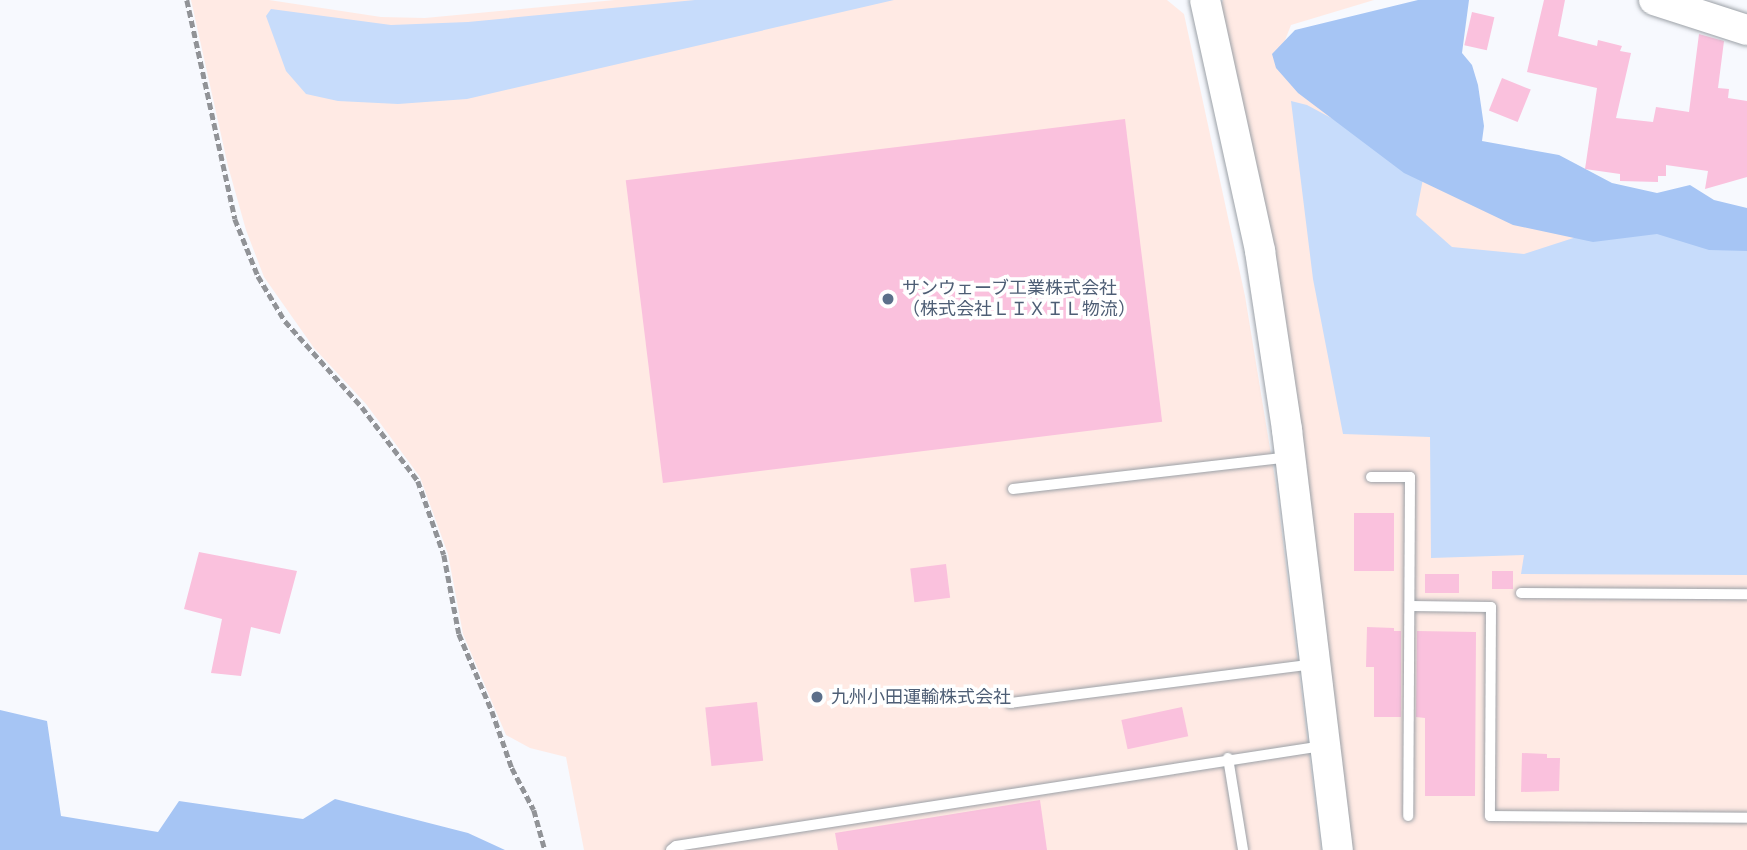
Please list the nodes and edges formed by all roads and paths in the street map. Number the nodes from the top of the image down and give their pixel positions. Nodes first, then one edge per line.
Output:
1 (187, 0) edge
2 (1205, 0) edge
3 (1654, 0) edge
4 (1747, 30) edge
5 (1291, 457) junction
6 (1371, 477) dead end
7 (1013, 489) dead end
8 (1521, 593) dead end
9 (1747, 594) edge
10 (1410, 606) junction
11 (1316, 664) junction
12 (1010, 703) dead end
13 (1326, 746) junction
14 (1228, 758) junction
15 (1408, 816) dead end
16 (1747, 818) edge
17 (545, 850) edge
18 (671, 850) edge
19 (1242, 850) edge
20 (1338, 850) edge

1 - 17 path
2 - 5 street
3 - 4 street
5 - 7 lane
5 - 11 street
6 - 10 lane
8 - 9 lane
10 - 15 lane
10 - 16 lane
11 - 12 lane
11 - 13 street
13 - 14 lane
13 - 20 street
14 - 18 lane
14 - 19 lane

